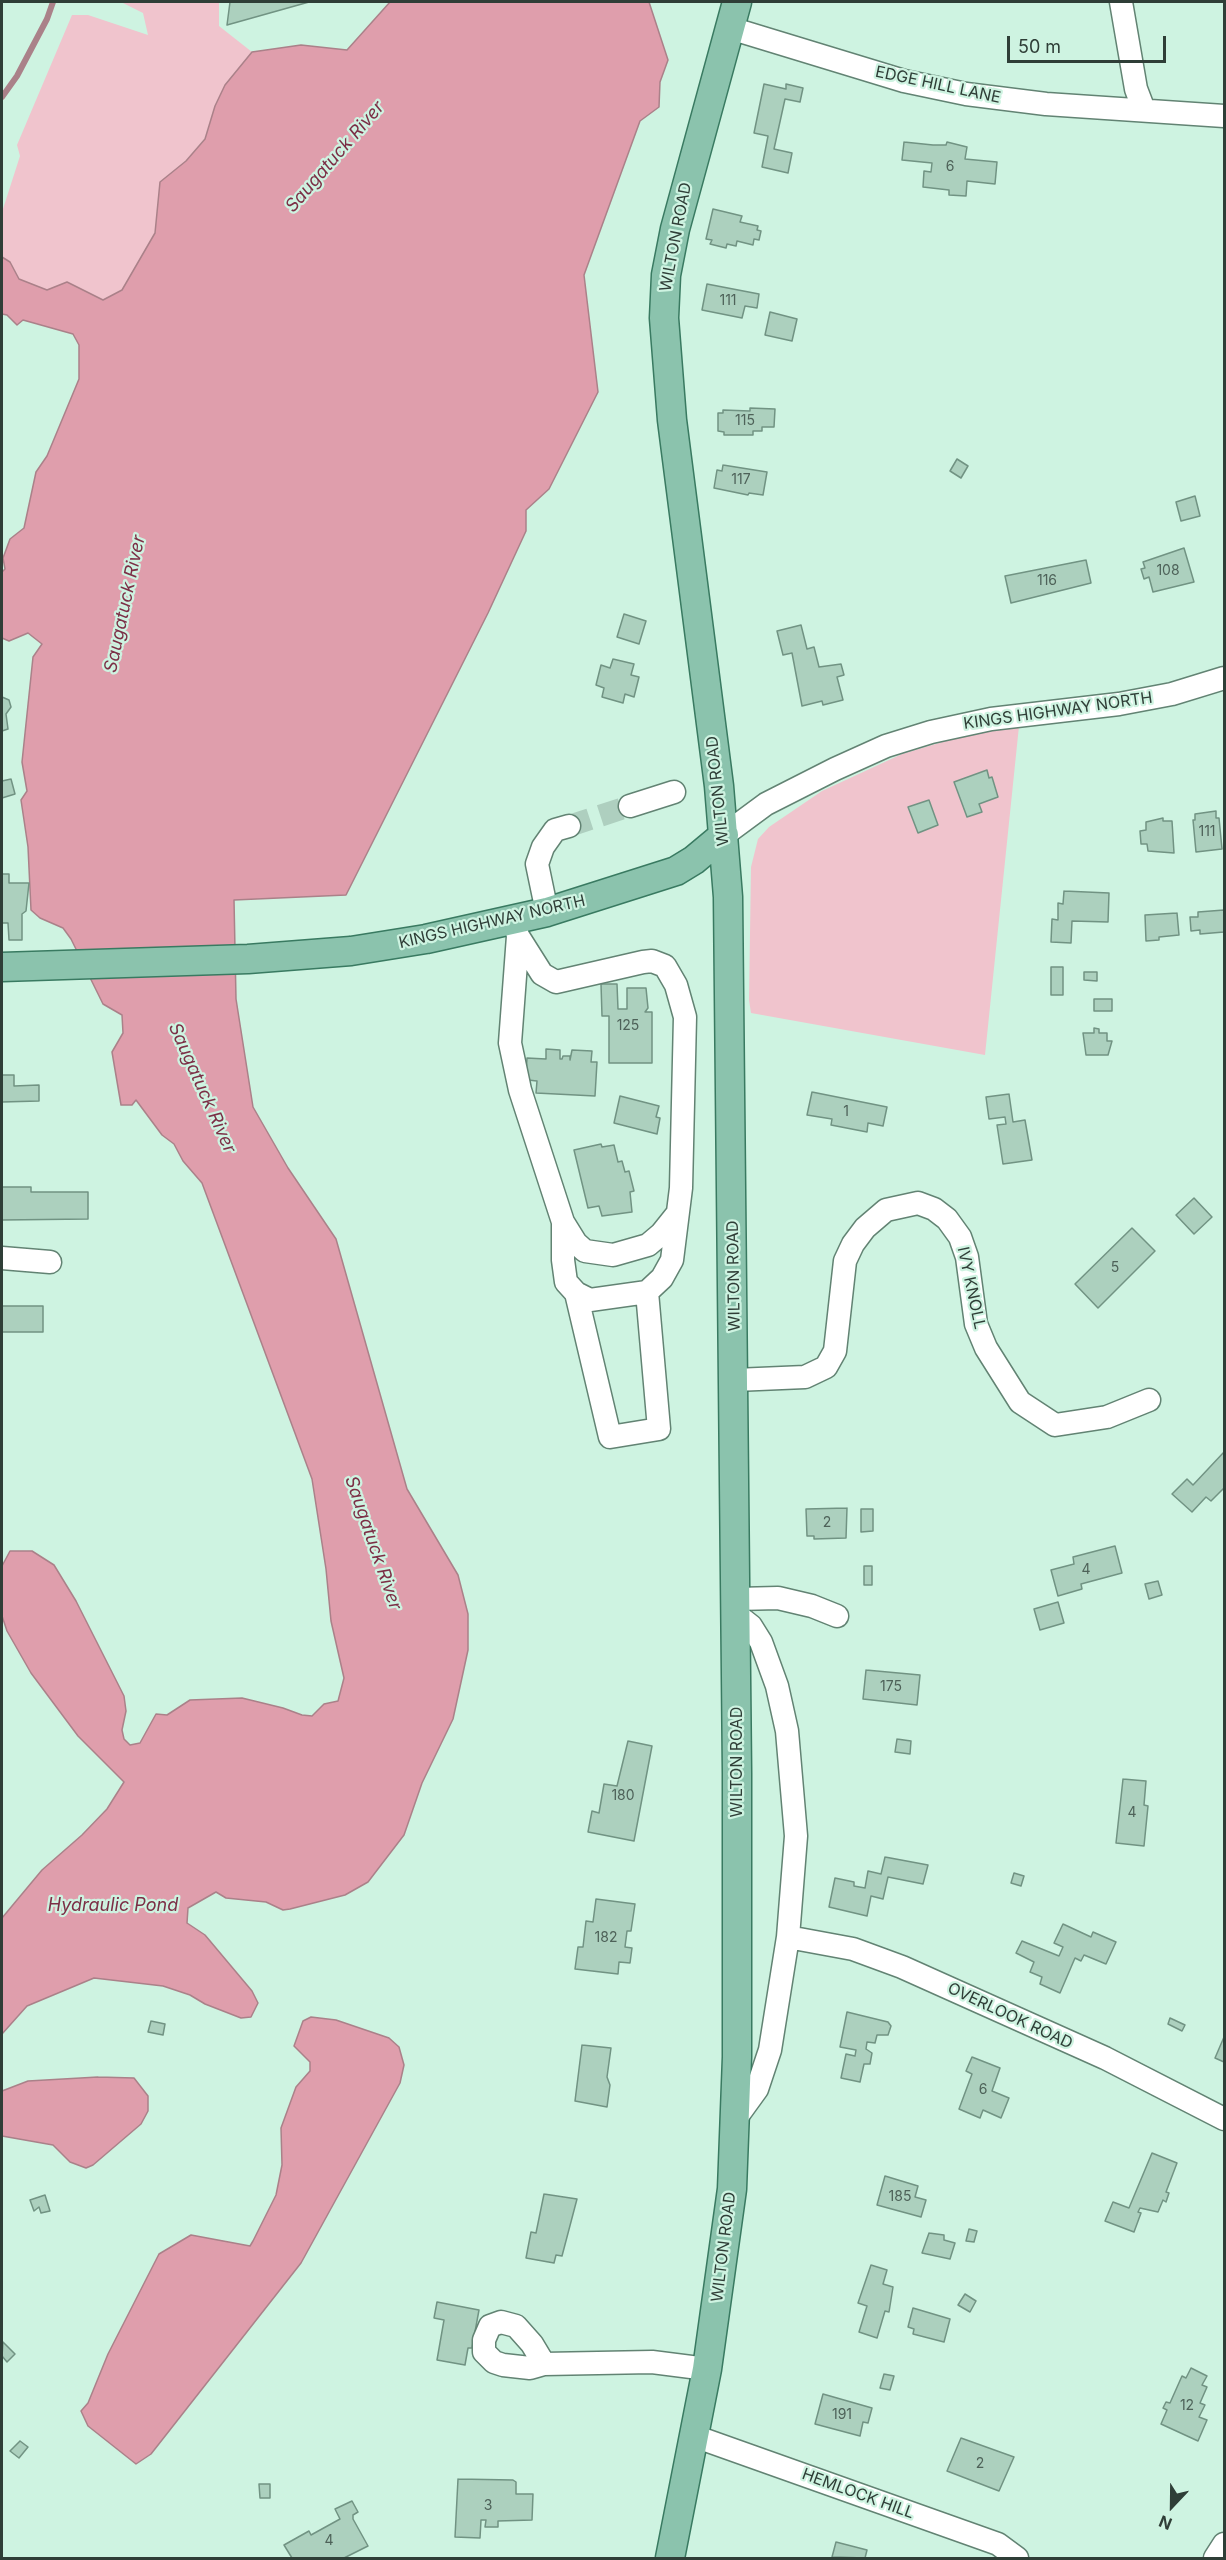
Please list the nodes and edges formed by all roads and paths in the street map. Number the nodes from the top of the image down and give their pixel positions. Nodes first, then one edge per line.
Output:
1 (1121, 2) edge
2 (734, 15) edge
3 (1144, 110) junction
4 (1224, 117) edge
5 (1224, 678) edge
6 (674, 792) dead end
7 (630, 806) tunnel mouth
8 (569, 826) tunnel mouth
9 (724, 835) junction
10 (548, 912) junction
11 (516, 928) junction
12 (2, 967) edge
13 (677, 1214) junction
14 (563, 1222) junction
15 (2, 1258) edge
16 (50, 1262) dead end
17 (576, 1293) junction
18 (647, 1293) junction
19 (735, 1380) junction
20 (1149, 1400) dead end
21 (737, 1607) junction
22 (837, 1616) dead end
23 (788, 1937) junction
24 (735, 2118) junction
25 (1224, 2118) edge
26 (544, 2364) dead end
27 (707, 2369) junction
28 (694, 2436) junction
29 (1224, 2544) edge
30 (670, 2559) edge
31 (1017, 2559) edge
32 (1215, 2559) edge

1 - 3 street
2 - 3 street, EDGE HILL LANE
2 - 9 main road, WILTON ROAD
3 - 4 street, EDGE HILL LANE
5 - 9 street, KINGS HIGHWAY NORTH
6 - 7 street
8 - 10 street
9 - 10 main road, KINGS HIGHWAY NORTH
9 - 19 main road, WILTON ROAD
10 - 11 main road, KINGS HIGHWAY NORTH
11 - 12 main road, KINGS HIGHWAY NORTH
11 - 13 street
11 - 14 street
13 - 14 street
13 - 18 street
14 - 17 street
15 - 16 street
17 - 18 street
17 - 18 street
19 - 20 street, IVY KNOLL
19 - 21 main road, WILTON ROAD
21 - 22 street
21 - 23 street
21 - 24 main road, WILTON ROAD
23 - 24 street
23 - 25 street, OVERLOOK ROAD
24 - 27 main road, WILTON ROAD
26 - 27 street
27 - 28 main road, WILTON ROAD
28 - 30 main road, WILTON ROAD
28 - 31 street, HEMLOCK HILL
29 - 32 street

